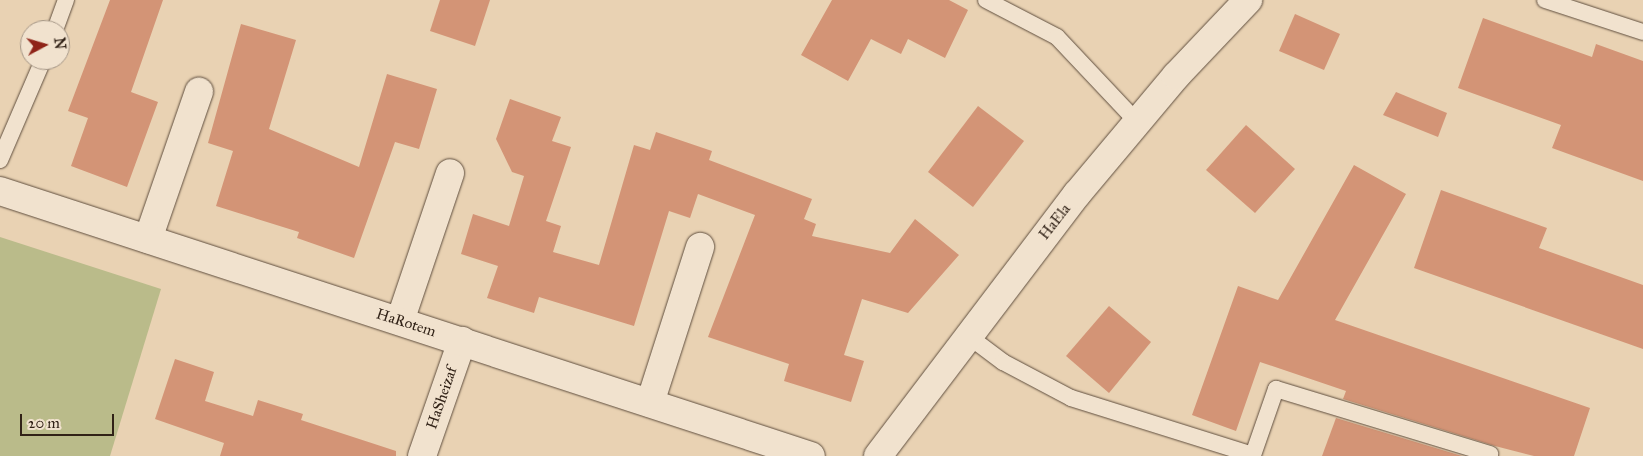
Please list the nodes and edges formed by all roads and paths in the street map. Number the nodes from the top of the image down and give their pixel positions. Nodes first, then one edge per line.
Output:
1 (66, 0) edge
2 (986, 0) edge
3 (1248, 0) edge
4 (1545, 0) edge
5 (59, 20) edge
6 (1643, 32) edge
7 (39, 70) edge
8 (199, 92) dead end
9 (1138, 123) junction
10 (0, 160) edge
11 (450, 173) dead end
12 (0, 191) edge
13 (148, 240) junction
14 (700, 247) dead end
15 (400, 321) junction
16 (967, 335) junction
17 (462, 341) junction
18 (650, 403) junction
19 (1490, 454) dead end
20 (422, 456) edge
21 (811, 456) edge
22 (878, 456) edge

1 - 5 lane
2 - 9 lane
3 - 9 street, HaEla
4 - 6 lane
7 - 10 lane
8 - 13 street
9 - 16 street, HaEla
11 - 15 street
12 - 13 street, HaRotem
13 - 15 street, HaRotem
14 - 18 street
15 - 17 street, HaRotem
16 - 19 lane
16 - 22 street, HaEla
17 - 18 street, HaRotem
17 - 20 street, HaSheizaf
18 - 21 street, HaRotem

